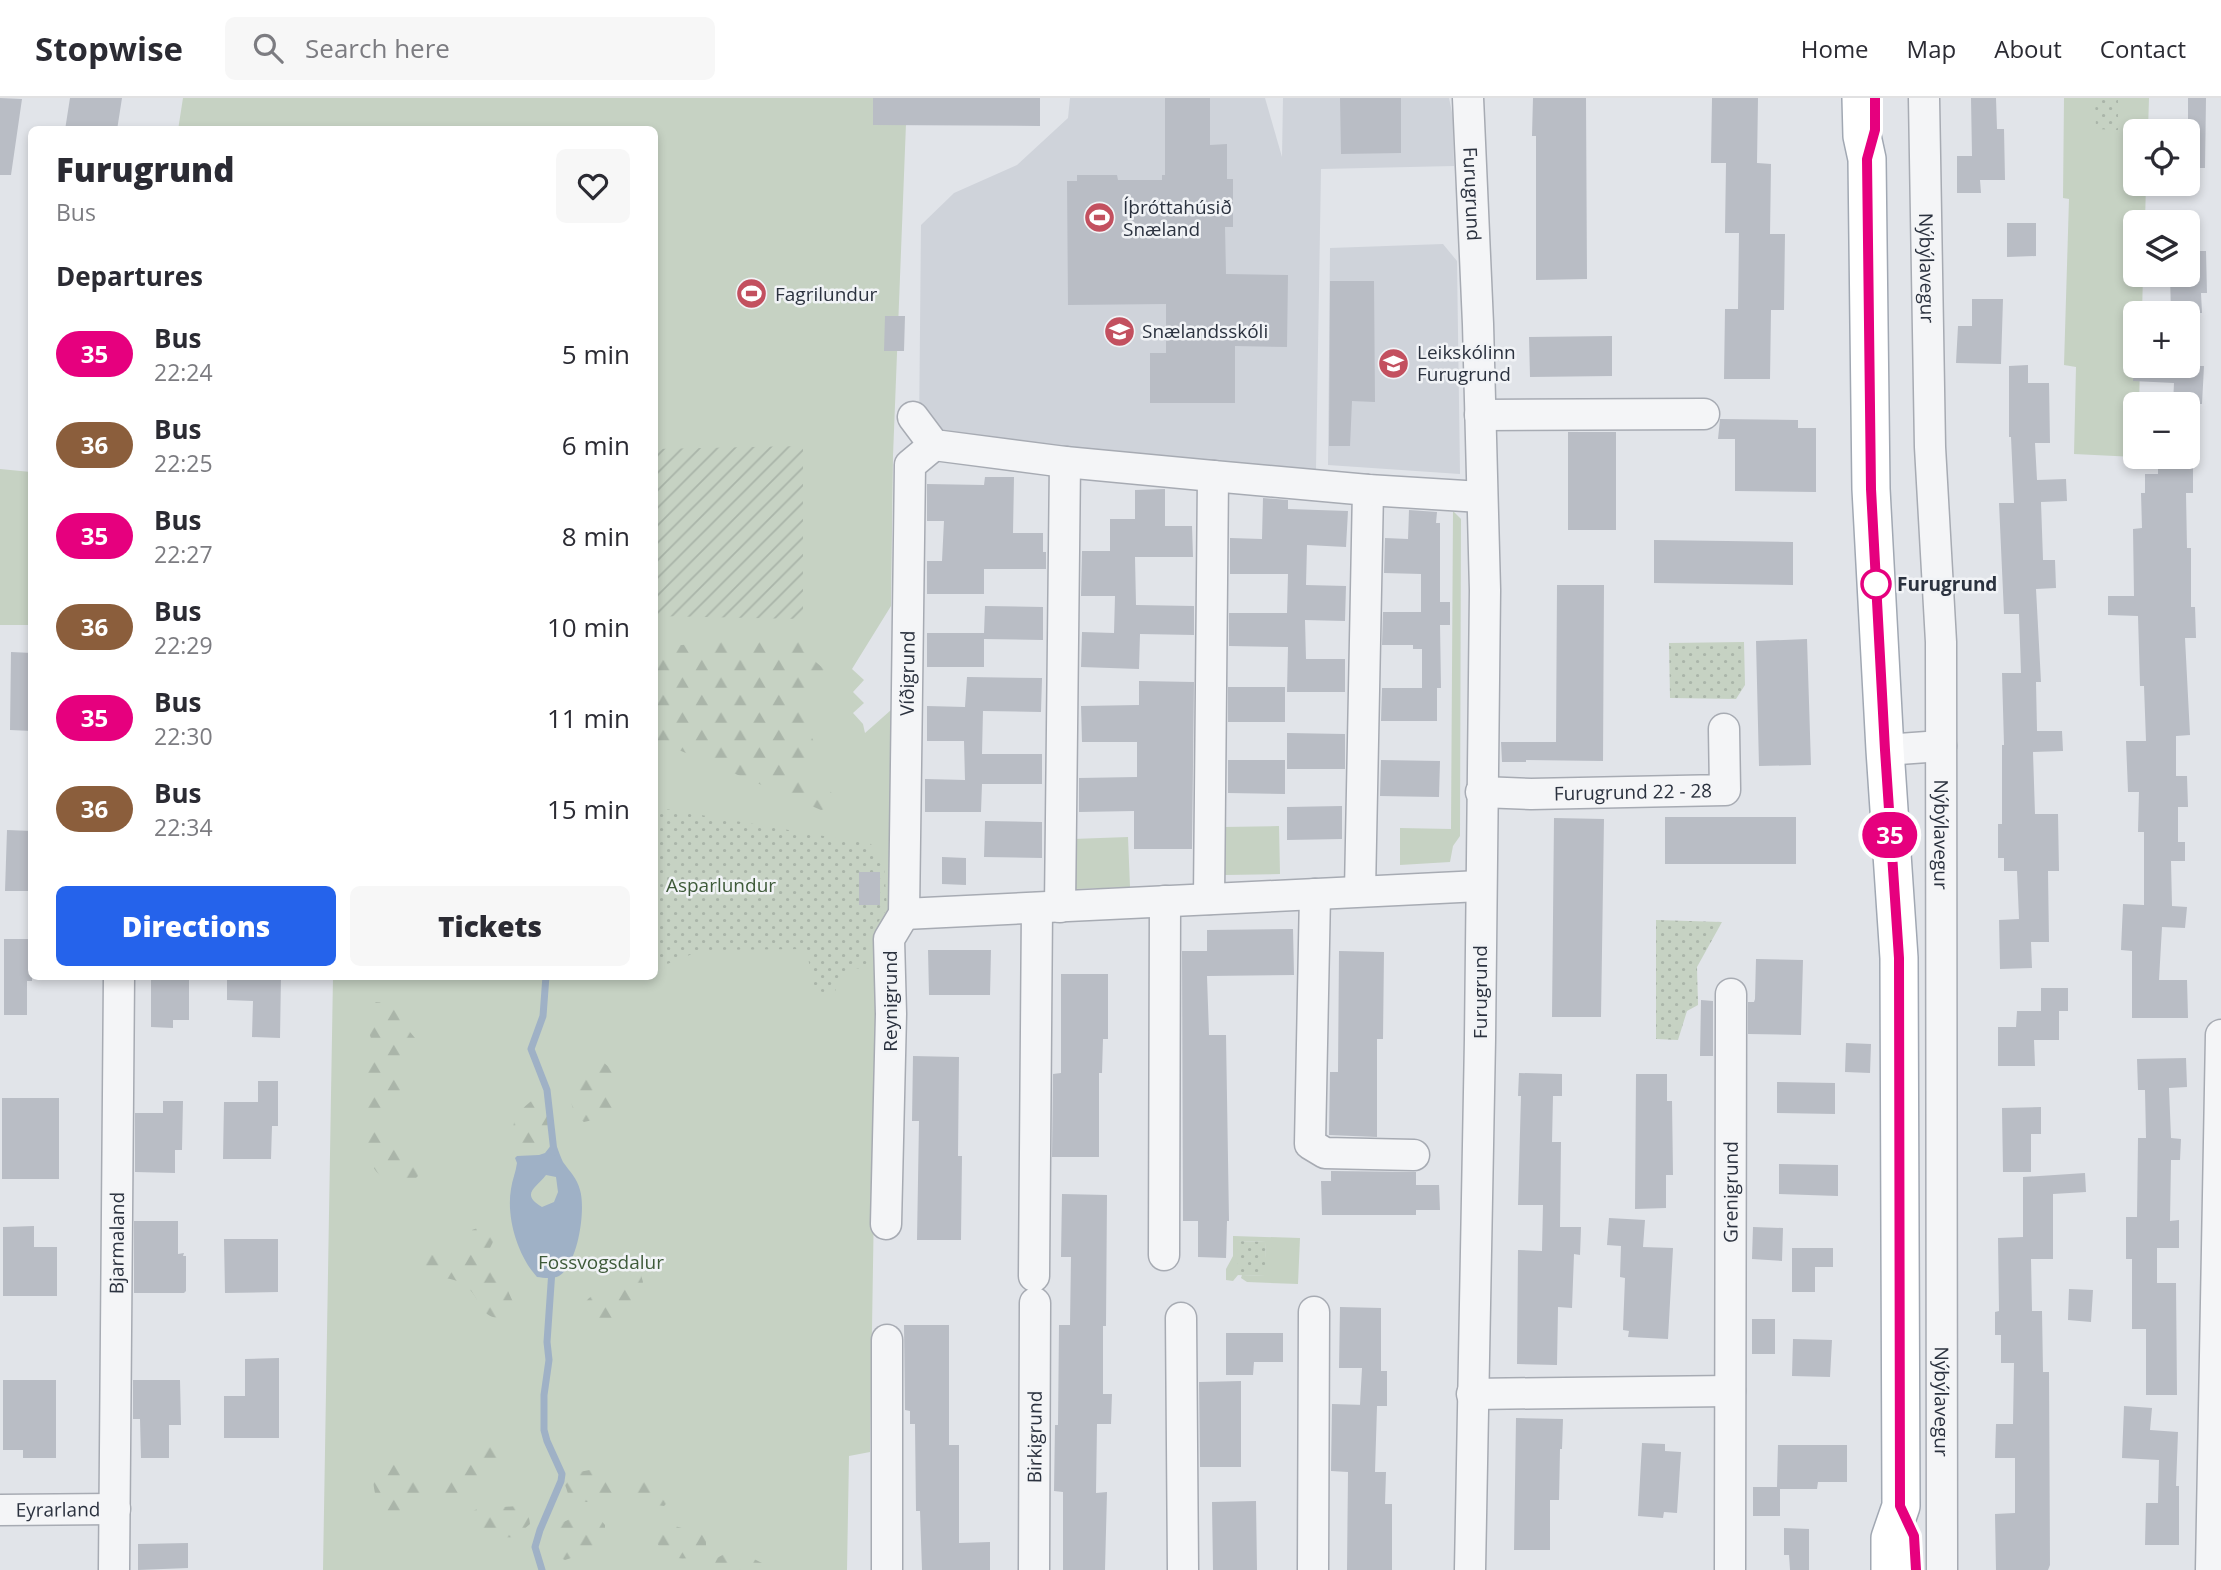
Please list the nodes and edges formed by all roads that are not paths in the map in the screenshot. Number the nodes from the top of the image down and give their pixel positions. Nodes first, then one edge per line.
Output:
1 (1468, 98) edge
2 (1861, 98) edge
3 (1875, 98) edge
4 (1924, 98) edge
5 (1867, 159) junction
6 (1704, 414) dead end
7 (1480, 415) junction
8 (913, 417) dead end
9 (934, 445) junction
10 (1065, 462) junction
11 (1213, 476) junction
12 (1368, 490) junction
13 (1481, 497) junction
14 (1724, 729) dead end
15 (1941, 746) junction
16 (1885, 750) junction
17 (1481, 792) junction
18 (1480, 886) junction
19 (1360, 891) junction
20 (1315, 894) junction
21 (1209, 899) junction
22 (1165, 901) junction
23 (1048, 907) junction
24 (904, 914) junction
25 (119, 980) edge
26 (1731, 994) dead end
27 (2221, 1035) edge
28 (1414, 1155) dead end
29 (886, 1224) dead end
30 (1164, 1255) dead end
31 (1314, 1312) dead end
32 (1181, 1318) dead end
33 (887, 1340) dead end
34 (1730, 1391) junction
35 (1472, 1394) junction
36 (1900, 1506) junction
37 (114, 1509) junction
38 (0, 1510) edge
39 (114, 1570) edge
40 (887, 1570) edge
41 (1034, 1570) edge
42 (1184, 1570) edge
43 (1313, 1570) edge
44 (1470, 1570) edge
45 (1730, 1570) edge
46 (1890, 1570) edge
47 (1916, 1570) edge
48 (1942, 1570) edge
49 (2211, 1570) edge

1 - 7 street, Furugrund
2 - 5 main road
3 - 5 main road
4 - 15 street, Nýbýlavegur
5 - 16 main road
6 - 7 street
7 - 13 street, Furugrund
8 - 9 street
9 - 10 street
9 - 24 street, Víðigrund
10 - 11 street
10 - 23 street
11 - 12 street
11 - 21 street
12 - 13 street
12 - 19 street
13 - 17 street, Furugrund
14 - 17 street, Furugrund 22 - 28
15 - 16 street
15 - 48 street, Nýbýlavegur
16 - 36 main road
17 - 18 street, Furugrund
18 - 19 street
18 - 35 street, Furugrund
19 - 20 street
20 - 21 street
20 - 28 street
21 - 22 street
22 - 23 street
22 - 30 street
23 - 24 street
23 - 41 street, Birkigrund
24 - 29 street, Reynigrund
25 - 37 street, Bjarmaland
26 - 34 street, Grenigrund
27 - 49 street
31 - 43 street
32 - 42 street
33 - 40 street
34 - 35 street
34 - 45 street, Grenigrund
35 - 44 street, Furugrund
36 - 46 main road
36 - 47 main road
37 - 38 street, Eyrarland
37 - 39 street, Bjarmaland

